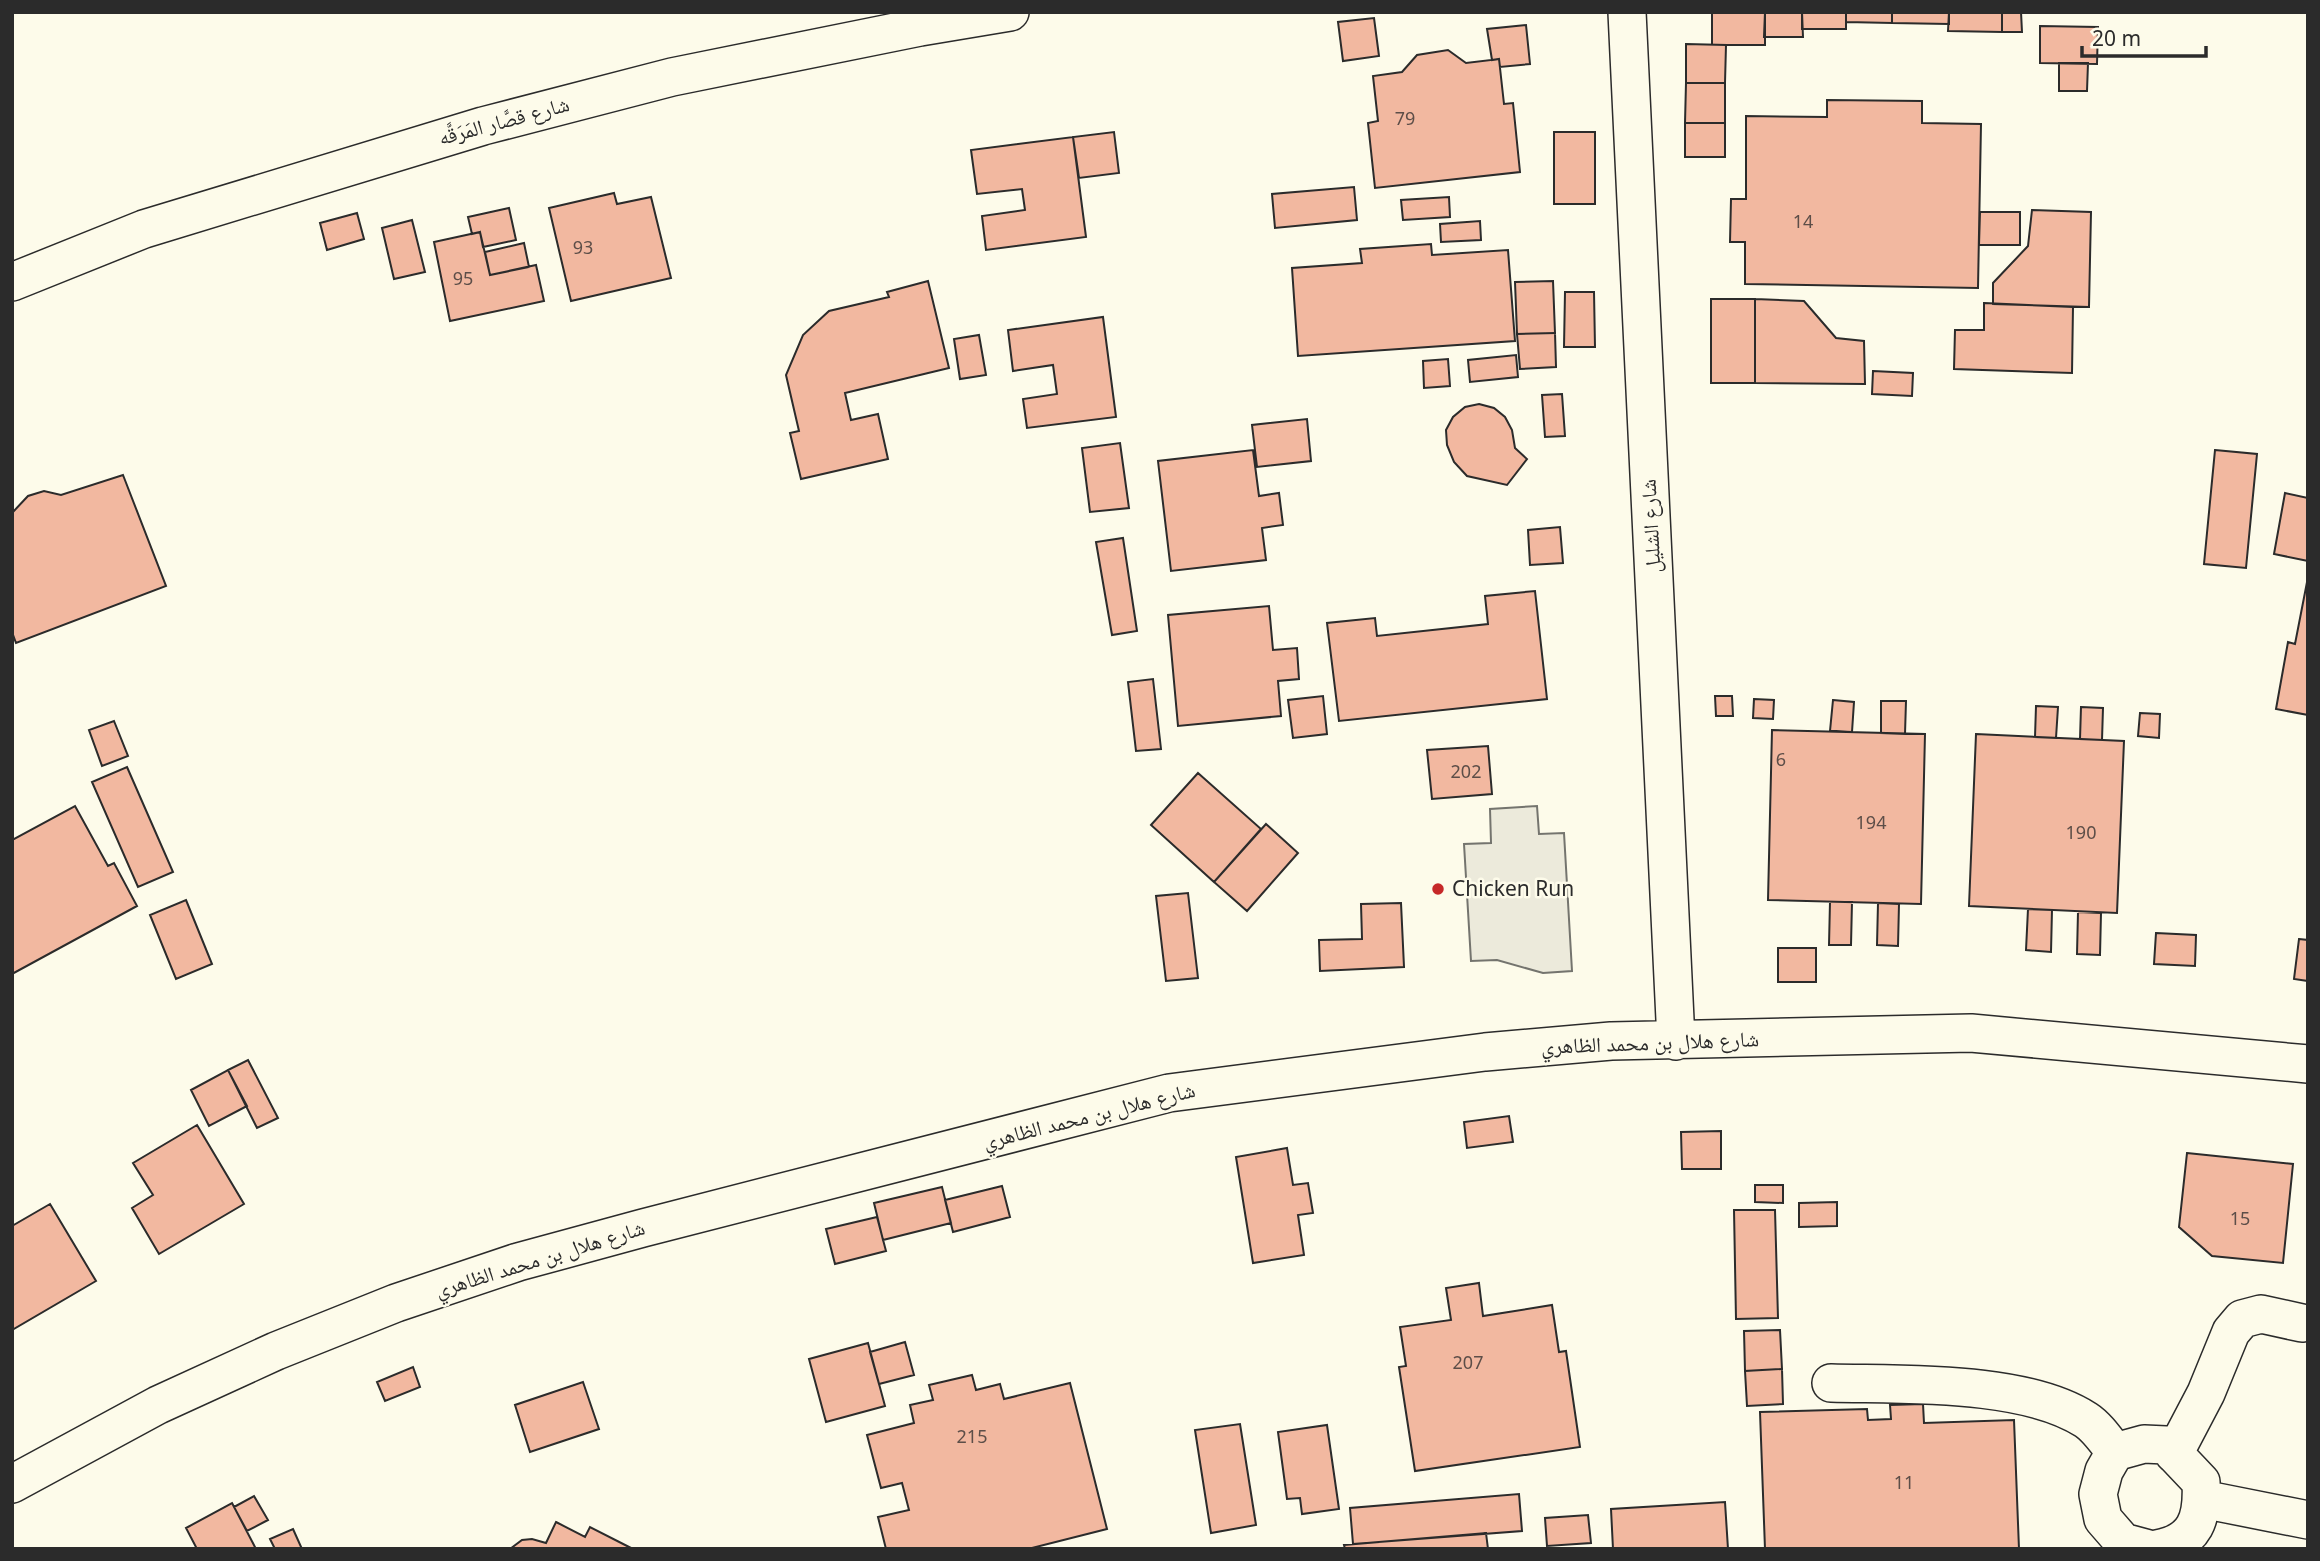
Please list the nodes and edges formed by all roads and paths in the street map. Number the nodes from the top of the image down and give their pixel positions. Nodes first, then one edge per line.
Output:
1 (1010, 12) edge
2 (1627, 12) edge
3 (12, 282) edge
4 (1676, 1041) junction
5 (2308, 1064) edge
6 (2302, 1323) dead end
7 (1832, 1383) dead end
8 (2115, 1452) junction
9 (2174, 1454) junction
10 (12, 1484) edge
11 (2202, 1499) junction
12 (2308, 1520) edge
13 (2177, 1545) edge
14 (2149, 1549) edge

1 - 3 street, شارع قصَّار المَرَقَّه
2 - 4 street, شارع الشليل
4 - 5 street, شارع هلال بن محمد الظاهري
4 - 10 street, شارع هلال بن محمد الظاهري
6 - 9 street
7 - 8 street
8 - 9 street
8 - 14 street
9 - 11 street
11 - 12 street
11 - 13 street

